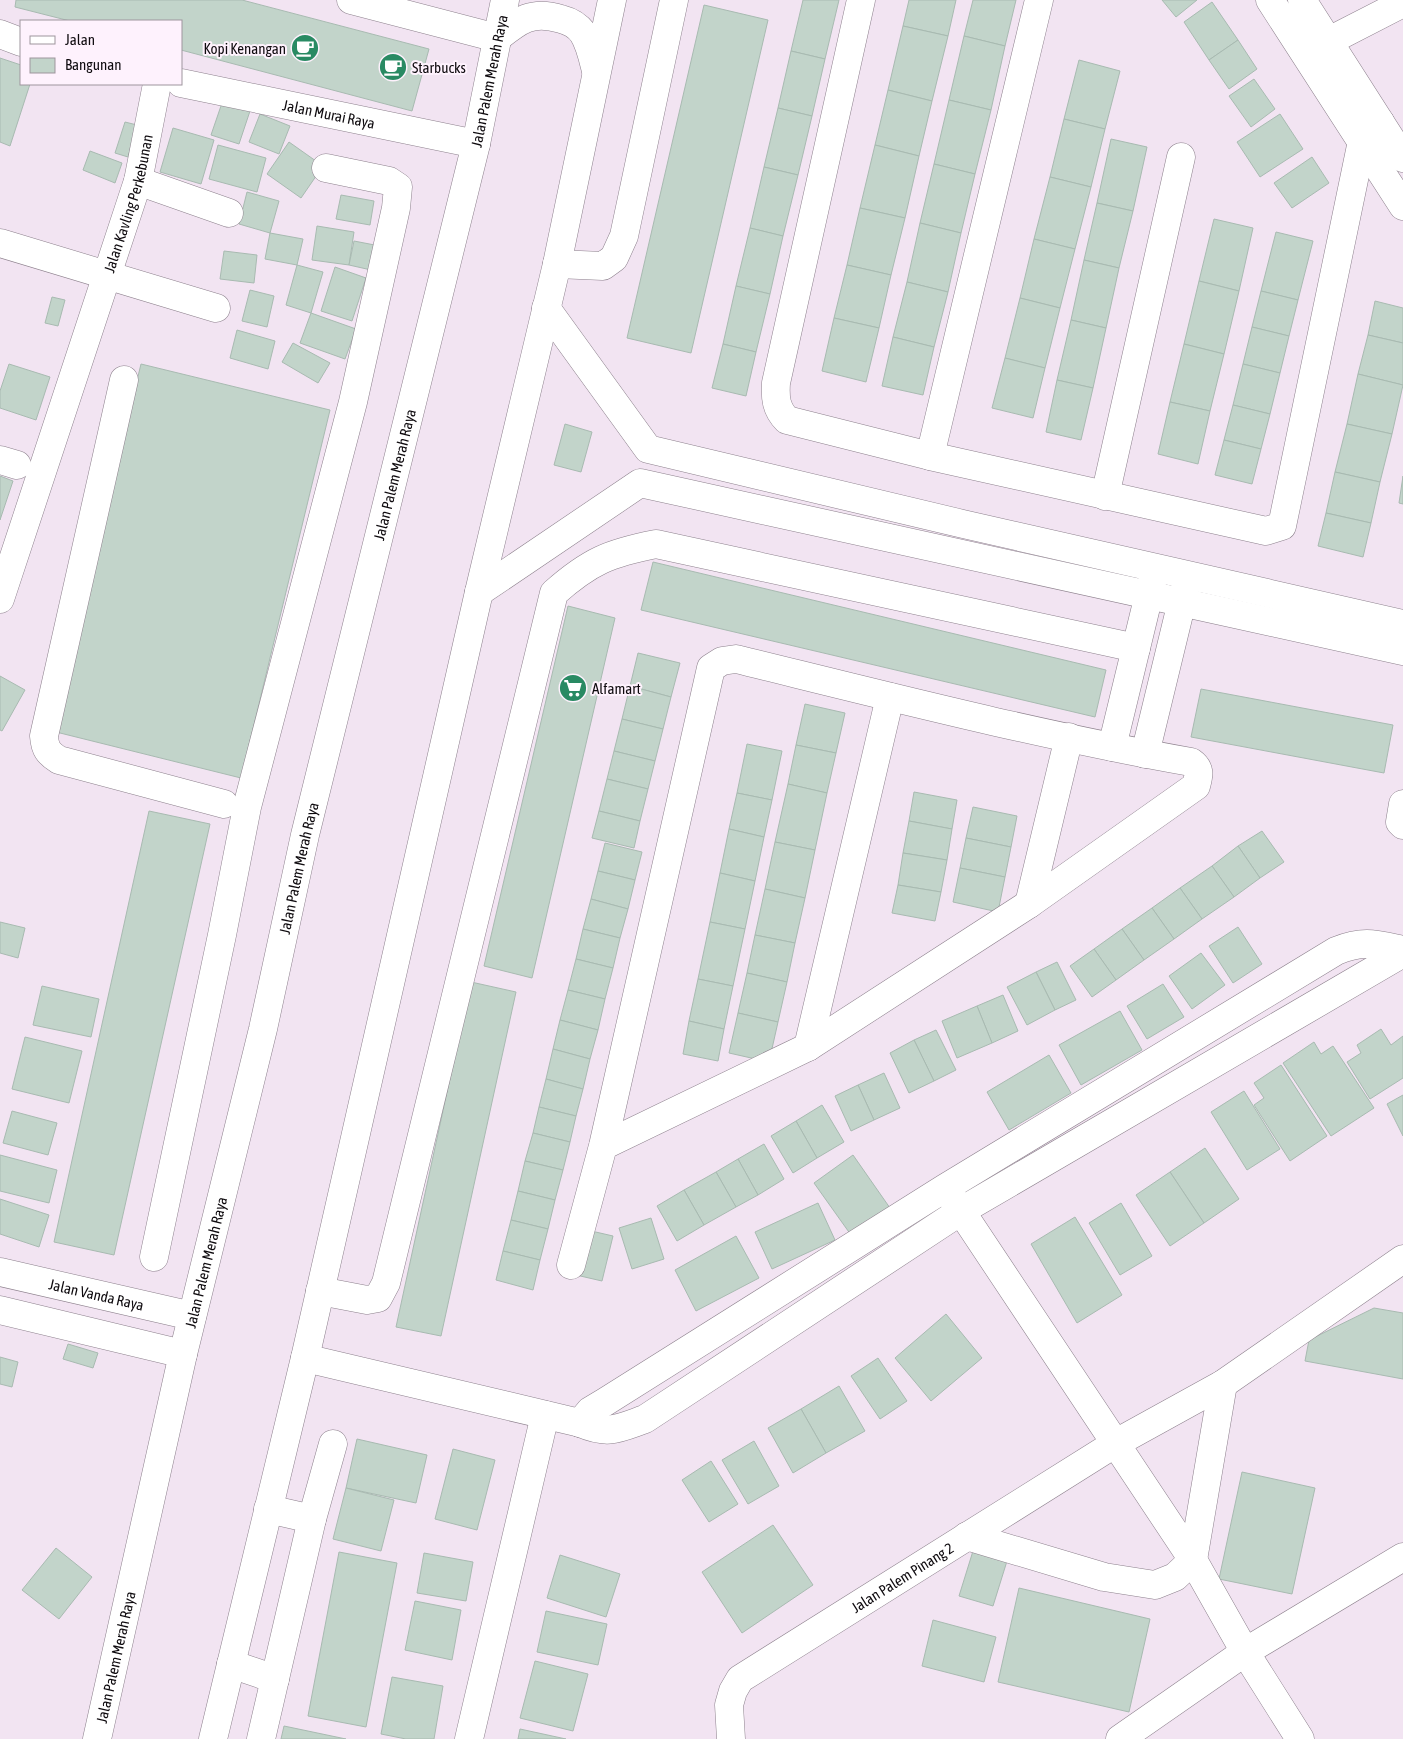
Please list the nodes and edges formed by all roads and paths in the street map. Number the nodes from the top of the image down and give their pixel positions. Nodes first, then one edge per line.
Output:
1 (352, 0) edge
2 (505, 0) edge
3 (612, 0) edge
4 (674, 0) edge
5 (861, 0) edge
6 (1039, 0) edge
7 (1270, 0) edge
8 (1302, 0) edge
9 (1403, 3) edge
10 (0, 34) edge
11 (497, 38) junction
12 (1329, 41) junction
13 (20, 42) edge
14 (596, 72) junction
15 (182, 83) edge
16 (157, 85) edge
17 (1371, 132) junction
18 (476, 144) junction
19 (1181, 157) dead end
20 (1403, 158) edge
21 (326, 168) dead end
22 (138, 181) junction
23 (1403, 206) edge
24 (229, 213) dead end
25 (0, 243) edge
26 (558, 264) junction
27 (106, 274) junction
28 (216, 308) dead end
29 (546, 308) junction
30 (124, 380) dead end
31 (648, 449) junction
32 (930, 456) junction
33 (640, 483) junction
34 (815, 490) junction
35 (1105, 496) junction
36 (809, 518) junction
37 (963, 524) junction
38 (957, 551) junction
39 (1156, 566) junction
40 (1188, 574) junction
41 (479, 592) junction
42 (1150, 595) junction
43 (0, 599) edge
44 (1182, 602) junction
45 (1403, 624) edge
46 (1136, 648) junction
47 (1403, 650) edge
48 (890, 697) junction
49 (1069, 737) junction
50 (1112, 747) junction
51 (1145, 754) junction
52 (224, 804) dead end
53 (1403, 804) edge
54 (1403, 825) edge
55 (1029, 904) junction
56 (1403, 952) edge
57 (808, 1047) junction
58 (603, 1146) junction
59 (946, 1188) junction
60 (961, 1211) junction
61 (154, 1257) dead end
62 (1403, 1259) edge
63 (571, 1265) dead end
64 (0, 1272) edge
65 (320, 1291) junction
66 (0, 1310) edge
67 (192, 1316) junction
68 (183, 1354) junction
69 (305, 1358) junction
70 (1223, 1384) junction
71 (545, 1415) junction
72 (580, 1423) junction
73 (1116, 1442) junction
74 (333, 1444) dead end
75 (268, 1509) junction
76 (312, 1519) junction
77 (967, 1536) junction
78 (1403, 1558) edge
79 (1193, 1560) junction
80 (1245, 1652) junction
81 (231, 1664) junction
82 (275, 1679) junction
83 (738, 1738) edge
84 (97, 1739) edge
85 (213, 1739) edge
86 (261, 1739) edge
87 (469, 1739) edge
88 (1120, 1739) edge
89 (1300, 1739) edge

1 - 11 street
2 - 11 street, Jalan Palem Merah Raya
3 - 14 street
4 - 26 street
5 - 32 street
6 - 32 street
7 - 17 street
8 - 12 street
9 - 12 street
10 - 13 street
11 - 14 street
11 - 18 street, Jalan Palem Merah Raya
12 - 17 street
14 - 26 street
15 - 18 street, Jalan Murai Raya
16 - 22 street, Jalan Kavling Perkebunan
17 - 20 street
17 - 23 street
17 - 35 street
18 - 67 street, Jalan Palem Merah Raya
19 - 35 street
21 - 61 street
22 - 24 street
22 - 27 street, Jalan Kavling Perkebunan
25 - 27 street, Jalan Kavling Perkebunan
26 - 29 street
27 - 28 street
27 - 43 street
29 - 31 street
29 - 41 street
30 - 52 street
31 - 33 street
31 - 34 street
32 - 35 street
33 - 36 street
33 - 41 street
34 - 36 street
34 - 37 street
36 - 38 street
37 - 38 street
37 - 39 street
38 - 42 street
39 - 40 street
39 - 42 street
40 - 44 street
40 - 45 street
41 - 65 street
42 - 44 street
42 - 46 street
44 - 47 street
44 - 51 street
46 - 50 street
46 - 65 street
48 - 49 street
48 - 57 street
48 - 58 street
49 - 50 street
49 - 55 street
50 - 51 street
51 - 55 street
53 - 54 street
55 - 57 street
56 - 59 street
56 - 60 street
57 - 58 street
58 - 63 street
59 - 60 street
59 - 72 street
60 - 72 street
60 - 73 street
62 - 70 street, Jalan Palem Pinang 2
64 - 67 street, Jalan Vanda Raya
65 - 69 street
66 - 68 street
67 - 68 street, Jalan Palem Merah Raya
68 - 84 street, Jalan Palem Merah Raya
69 - 71 street
69 - 75 street
70 - 73 street, Jalan Palem Pinang 2
70 - 79 street
71 - 72 street
71 - 87 street
73 - 77 street, Jalan Palem Pinang 2
73 - 79 street
74 - 76 street
75 - 76 street
75 - 81 street
76 - 82 street
77 - 79 street
77 - 83 street, Jalan Palem Pinang 2
78 - 80 street
79 - 80 street
80 - 88 street
80 - 89 street
81 - 82 street
81 - 85 street
82 - 86 street

